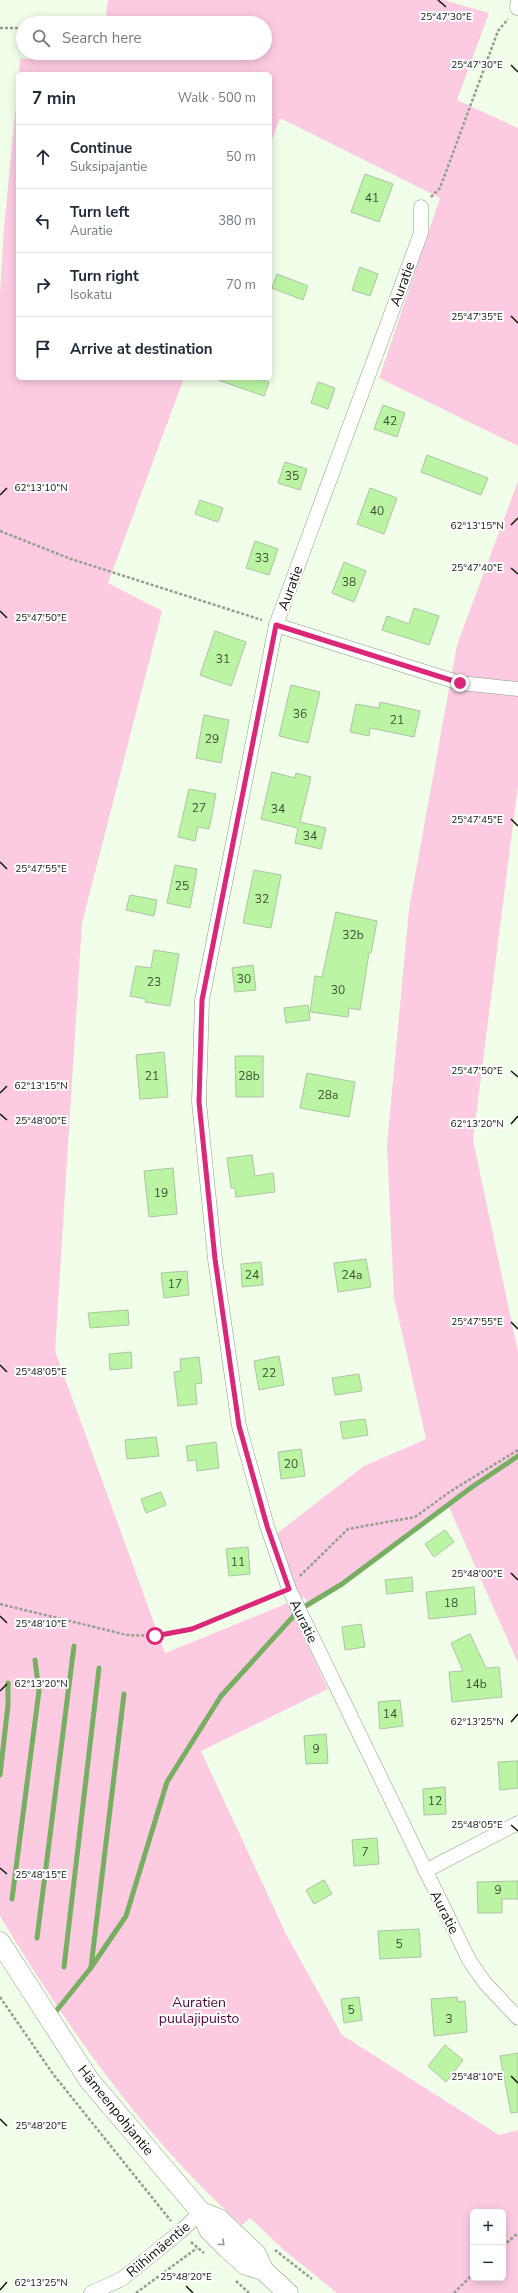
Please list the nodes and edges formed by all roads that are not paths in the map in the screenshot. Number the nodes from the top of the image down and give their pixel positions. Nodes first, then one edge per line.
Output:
1 (421, 206) road end
2 (276, 625) junction
3 (518, 689) edge
4 (518, 1823) edge
5 (425, 1871) junction
6 (0, 1942) edge
7 (518, 2018) edge
8 (201, 2212) junction
9 (90, 2293) edge
10 (288, 2293) edge

1 - 2 street, Auratie
2 - 3 street
2 - 5 street, Auratie
4 - 5 street
5 - 7 street, Auratie
6 - 8 main road, Hämeenpohjantie
8 - 9 street, Riihimäentie
8 - 10 main road, Hämeenpohjantie

